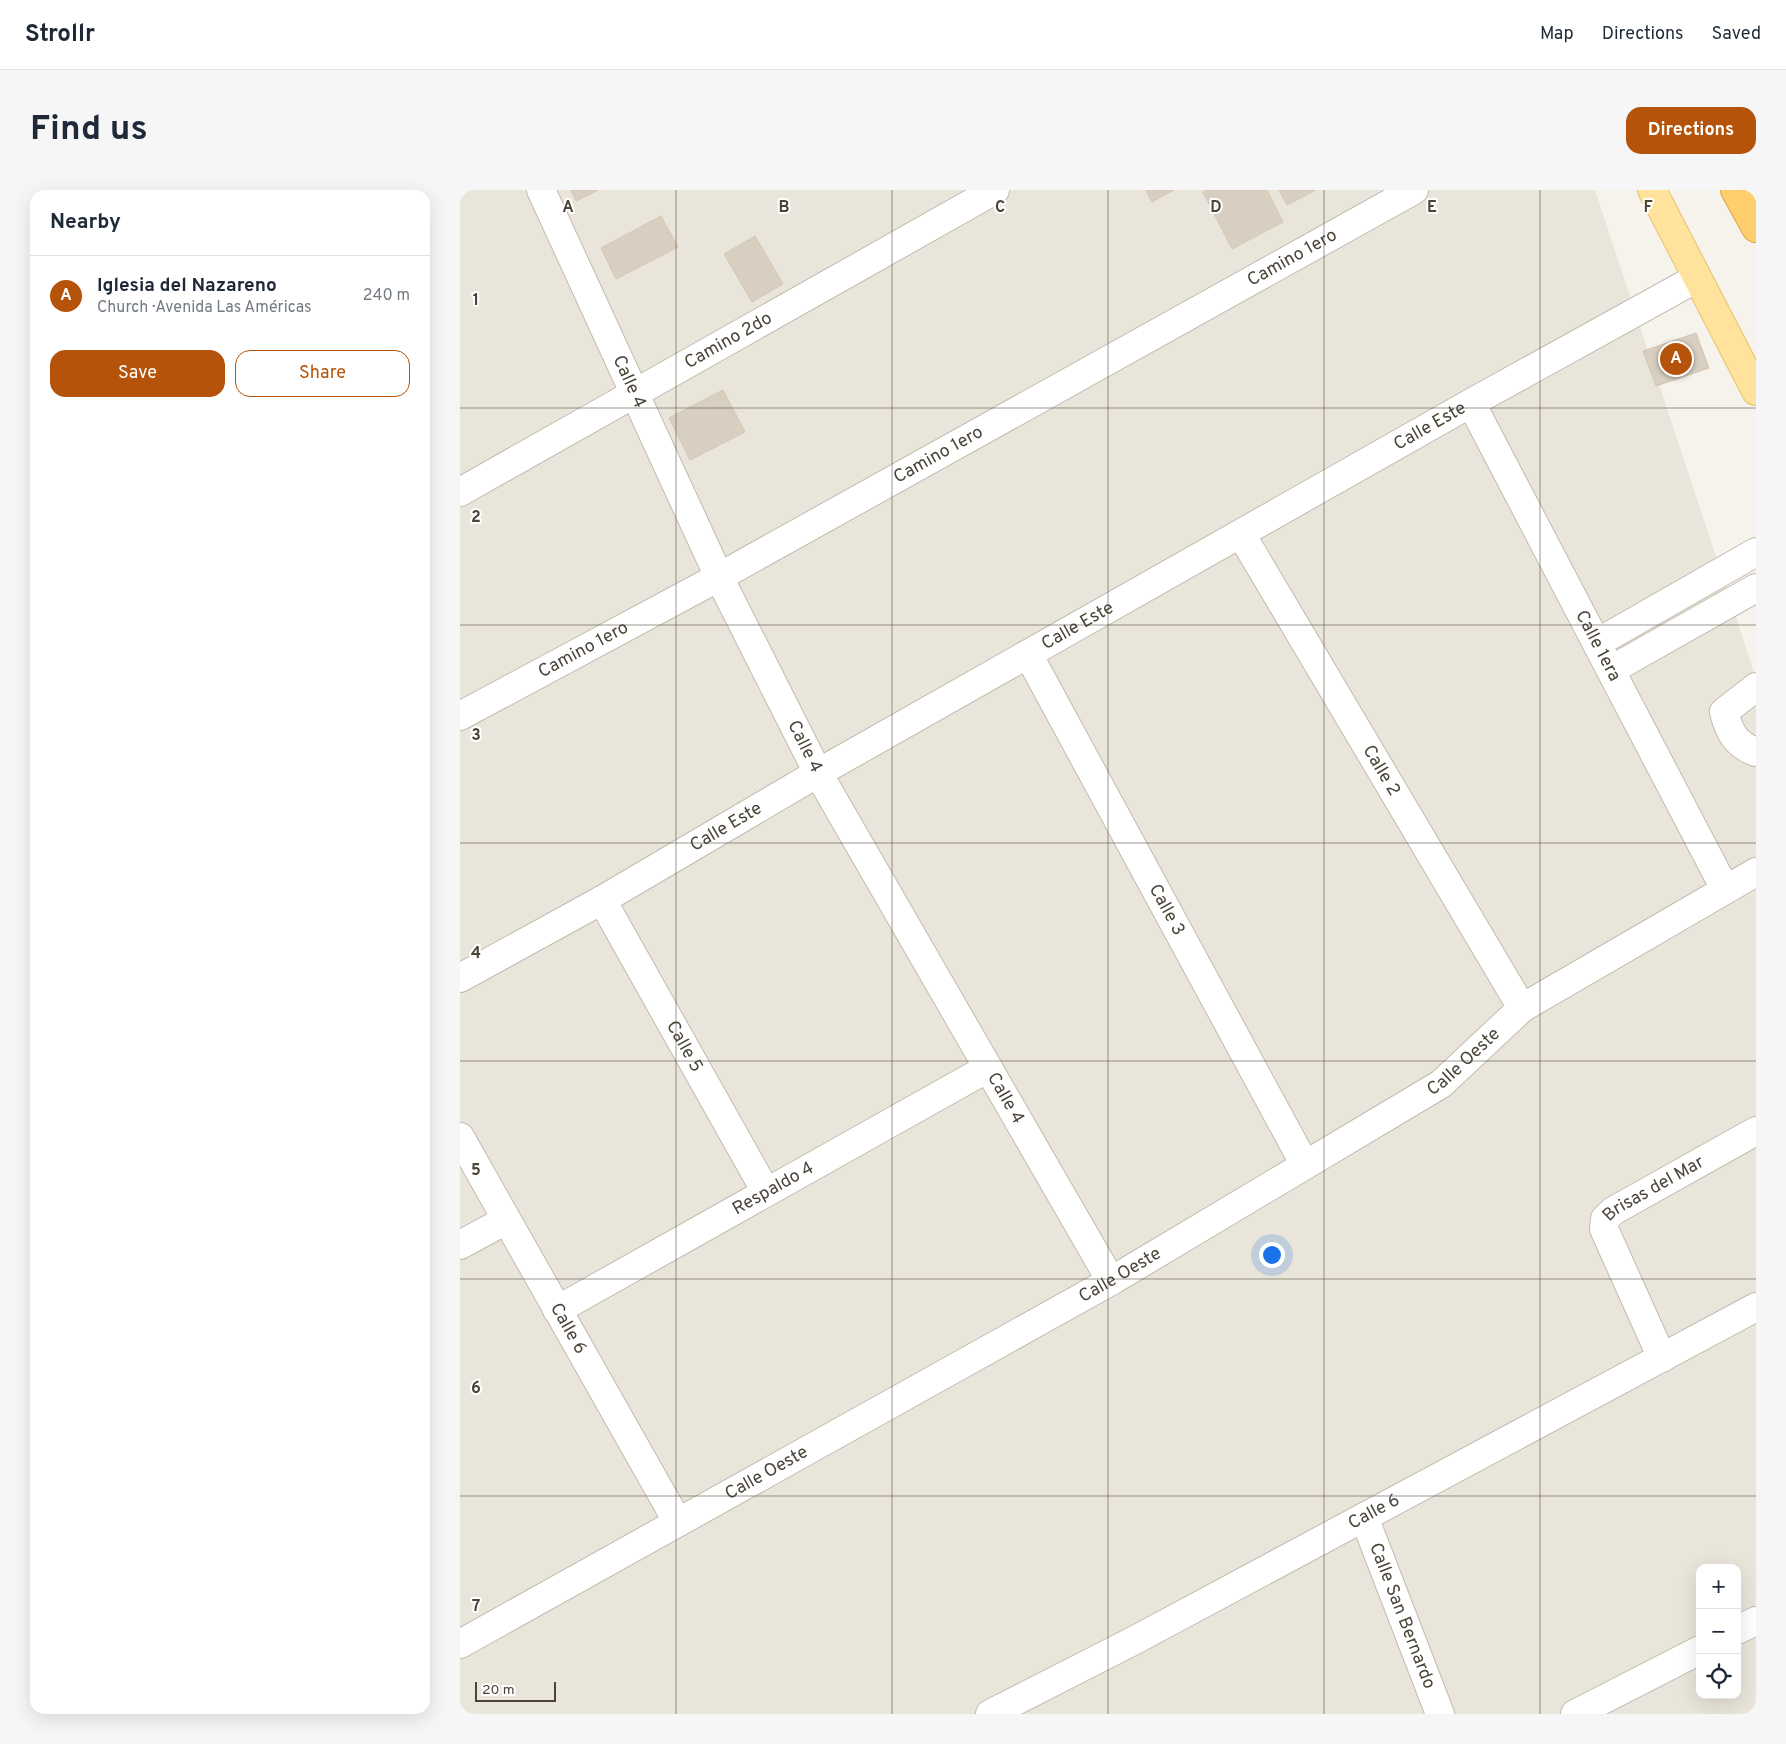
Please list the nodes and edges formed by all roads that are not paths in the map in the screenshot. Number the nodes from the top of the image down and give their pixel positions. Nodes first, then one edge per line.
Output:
1 (541, 190) edge
2 (994, 190) edge
3 (1414, 190) edge
4 (1652, 190) edge
5 (1735, 190) edge
6 (1756, 228) edge
7 (1698, 278) junction
8 (1756, 391) edge
9 (634, 393) junction
10 (1471, 403) junction
11 (460, 492) edge
12 (1241, 534) junction
13 (1756, 552) edge
14 (719, 576) junction
15 (1756, 588) edge
16 (1596, 643) junction
17 (1028, 654) junction
18 (1611, 670) junction
19 (1756, 687) edge
20 (460, 716) edge
21 (1756, 752) edge
22 (818, 773) junction
23 (1756, 872) edge
24 (1725, 889) junction
25 (602, 900) junction
26 (460, 978) edge
27 (1522, 1008) junction
28 (988, 1068) junction
29 (1756, 1131) edge
30 (460, 1137) edge
31 (1305, 1166) junction
32 (766, 1192) junction
33 (506, 1220) junction
34 (460, 1245) edge
35 (1111, 1281) junction
36 (1756, 1307) edge
37 (557, 1310) junction
38 (1662, 1358) junction
39 (1364, 1517) junction
40 (677, 1521) junction
41 (1756, 1621) edge
42 (1741, 1628) edge
43 (460, 1644) edge
44 (1696, 1652) edge
45 (990, 1714) edge
46 (1440, 1714) edge
47 (1575, 1714) edge

1 - 9 street, Calle 4
2 - 9 street, Camino 2do
3 - 14 street, Camino 1ero
4 - 7 main road
5 - 6 highway
7 - 8 main road
7 - 10 street, Calle Este
9 - 11 street, Camino 2do
9 - 14 street, Calle 4
10 - 12 street, Calle Este
10 - 16 street, Calle 1era
12 - 17 street, Calle Este
12 - 27 street, Calle 2
13 - 16 street
14 - 20 street, Camino 1ero
14 - 22 street, Calle 4
15 - 18 street
16 - 18 street, Calle 1era
17 - 22 street, Calle Este
17 - 31 street, Calle 3
18 - 24 street, Calle 1era
19 - 21 street
22 - 25 street, Calle Este
22 - 28 street, Calle 4
23 - 24 street, Calle Oeste
24 - 27 street, Calle Oeste
25 - 26 street, Calle Este
25 - 32 street, Calle 5
27 - 31 street, Calle Oeste
28 - 32 street, Respaldo 4
28 - 35 street, Calle 4
29 - 38 street, Brisas del Mar
30 - 33 street, Calle 6
31 - 35 street, Calle Oeste
32 - 37 street, Respaldo 4
33 - 34 street
33 - 37 street, Calle 6
35 - 40 street, Calle Oeste
36 - 38 street, Calle 6
37 - 40 street, Calle 6
38 - 39 street, Calle 6
39 - 45 street, Calle 6
39 - 46 street, Calle San Bernardo
40 - 43 street, Calle Oeste
41 - 42 street
44 - 47 street

